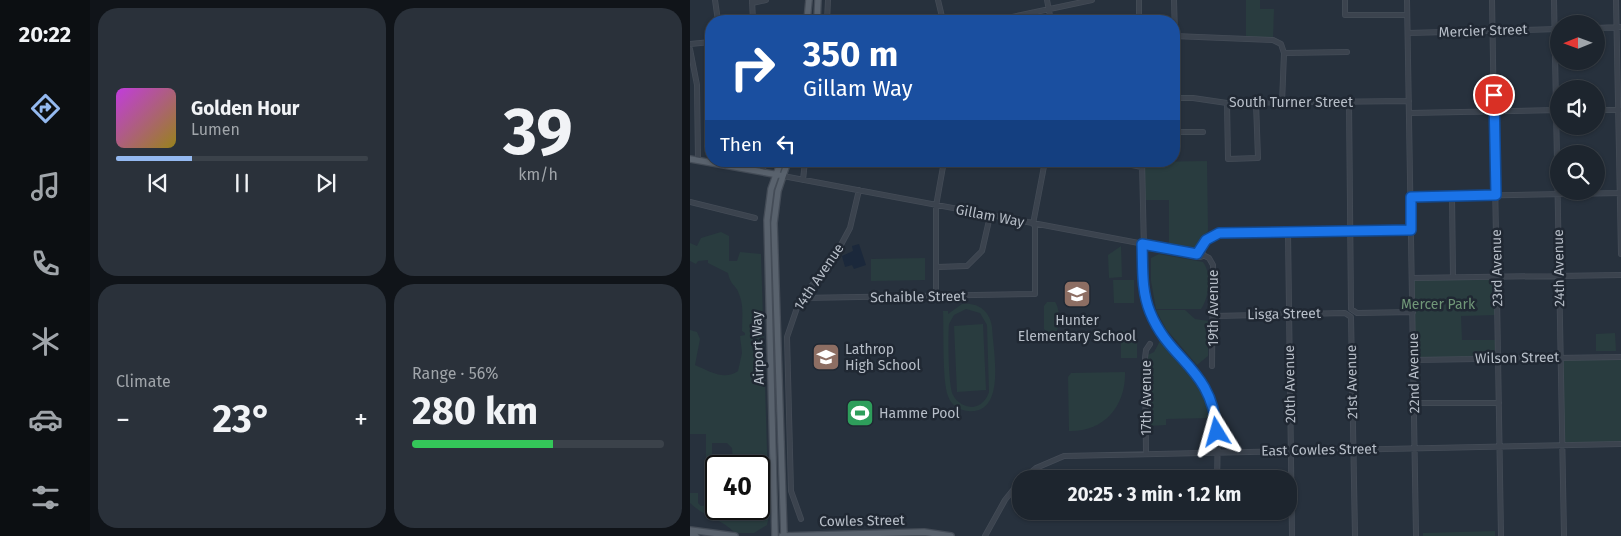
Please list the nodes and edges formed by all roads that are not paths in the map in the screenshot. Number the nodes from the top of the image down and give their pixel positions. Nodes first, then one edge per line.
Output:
1 (715, 0) edge
2 (766, 0) edge
3 (809, 0) edge
4 (818, 0) edge
5 (828, 0) edge
6 (938, 0) edge
7 (1047, 0) edge
8 (1092, 0) edge
9 (1139, 0) edge
10 (1174, 0) edge
11 (1345, 0) edge
12 (1407, 0) edge
13 (1492, 0) edge
14 (1554, 0) edge
15 (1616, 0) edge
16 (752, 2) edge
17 (1049, 9) junction
18 (1407, 14) junction
19 (717, 15) edge
20 (753, 15) edge
21 (808, 15) edge
22 (817, 15) edge
23 (827, 15) edge
24 (941, 15) edge
25 (1021, 15) edge
26 (1050, 15) edge
27 (1139, 15) edge
28 (1174, 15) edge
29 (1556, 15) edge
30 (1605, 28) edge
31 (1619, 28) edge
32 (1550, 29) edge
33 (1492, 30) junction
34 (1408, 33) junction
35 (1180, 36) edge
36 (705, 43) edge
37 (690, 44) edge
38 (690, 49) edge
39 (1347, 52) dead end
40 (1284, 53) junction
41 (1180, 98) edge
42 (1409, 101) junction
43 (1349, 102) junction
44 (1227, 103) junction
45 (1256, 103) junction
46 (1282, 103) junction
47 (1550, 110) edge
48 (1605, 110) edge
49 (1620, 110) edge
50 (1409, 113) junction
51 (1494, 113) junction
52 (1180, 132) edge
53 (1203, 132) dead end
54 (690, 159) edge
55 (698, 160) junction
56 (705, 161) edge
57 (737, 167) edge
58 (762, 167) edge
59 (779, 167) edge
60 (786, 167) edge
61 (804, 167) edge
62 (943, 167) edge
63 (1044, 167) edge
64 (1142, 167) edge
65 (765, 173) junction
66 (776, 175) junction
67 (783, 176) junction
68 (803, 180) junction
69 (859, 190) junction
70 (1605, 193) edge
71 (1620, 193) edge
72 (1550, 194) edge
73 (1496, 195) junction
74 (1452, 196) junction
75 (1411, 197) junction
76 (1558, 200) edge
77 (690, 202) edge
78 (936, 206) junction
79 (990, 216) junction
80 (755, 218) dead end
81 (1034, 224) junction
82 (1411, 230) junction
83 (1350, 231) junction
84 (1288, 232) junction
85 (1142, 244) junction
86 (1200, 253) junction
87 (1621, 254) edge
88 (937, 267) junction
89 (1621, 274) edge
90 (1496, 276) junction
91 (1559, 276) junction
92 (1412, 278) junction
93 (1454, 278) junction
94 (802, 298) junction
95 (936, 298) junction
96 (1412, 312) junction
97 (1289, 314) junction
98 (1214, 316) junction
99 (1351, 319) joint
100 (1150, 344) dead end
101 (1621, 357) edge
102 (1498, 358) junction
103 (1561, 358) junction
104 (1413, 360) junction
105 (1212, 366) dead end
106 (1414, 403) junction
107 (1499, 403) junction
108 (1621, 444) edge
109 (1563, 446) junction
110 (1500, 447) junction
111 (1415, 449) junction
112 (1353, 450) junction
113 (1291, 451) junction
114 (1218, 452) junction
115 (1146, 454) junction
116 (1034, 470) edge
117 (1218, 470) edge
118 (1291, 470) edge
119 (1012, 492) edge
120 (801, 519) dead end
121 (1291, 520) edge
122 (690, 530) edge
123 (690, 534) edge
124 (900, 535) edge
125 (696, 536) edge
126 (735, 536) edge
127 (774, 536) edge
128 (784, 536) edge
129 (951, 536) edge
130 (984, 536) edge
131 (1292, 536) edge
132 (1355, 536) edge
133 (1416, 536) edge
134 (1501, 536) edge
135 (1564, 536) edge

1 - 19 street
2 - 16 street
3 - 21 main road
4 - 22 main road
5 - 23 street
6 - 24 street
7 - 17 street
8 - 17 street
9 - 27 street
10 - 28 street
11 - 18 street
12 - 18 street, 22nd Avenue
13 - 33 street, 23rd Avenue
14 - 29 street, 24th Avenue
15 - 31 street
16 - 20 street
17 - 25 street
17 - 26 street
18 - 34 street, 22nd Avenue
30 - 31 street
31 - 49 street
32 - 33 street, Mercier Street
33 - 34 street, Mercier Street
33 - 51 street, 23rd Avenue
34 - 42 street, 22nd Avenue
35 - 40 street
36 - 37 street
38 - 55 street
39 - 40 street
40 - 46 street
41 - 44 street, South Turner Street
42 - 43 street, South Turner Street
42 - 50 street, 22nd Avenue
43 - 46 street, South Turner Street
43 - 83 street
44 - 45 street, South Turner Street
44 - 45 street
45 - 46 street, South Turner Street
47 - 51 street
48 - 49 street
49 - 71 street
50 - 51 street
50 - 75 street, 22nd Avenue
51 - 73 street, 23rd Avenue
52 - 53 street
54 - 55 main road
55 - 56 main road
57 - 65 main road
58 - 65 street
59 - 66 main road, Airport Way
60 - 67 main road, Airport Way
61 - 68 street
62 - 78 street
63 - 81 street
64 - 85 street
65 - 66 main road
66 - 67 main road
66 - 127 main road, Airport Way
67 - 68 street, Gillam Way
67 - 128 main road, Airport Way
68 - 69 street, Gillam Way
69 - 78 street, Gillam Way
69 - 94 street, 14th Avenue
70 - 71 street
71 - 87 street
72 - 73 street
73 - 74 street
73 - 90 street, 23rd Avenue
74 - 75 street
74 - 93 street
75 - 82 street, 22nd Avenue
76 - 91 street, 24th Avenue
77 - 80 street
78 - 79 street, Gillam Way
78 - 88 street
79 - 81 street, Gillam Way
79 - 88 street
81 - 85 street, Gillam Way
81 - 95 street, Schaible Street
82 - 83 street
82 - 92 street, 22nd Avenue
83 - 84 street
83 - 96 street
84 - 86 street
84 - 97 street, 20th Avenue
85 - 86 street, Gillam Way
85 - 114 street
86 - 98 street, 19th Avenue
88 - 95 street
89 - 91 street
90 - 91 street
90 - 93 street
90 - 102 street, 23rd Avenue
91 - 103 street, 24th Avenue
92 - 93 street
92 - 96 street, 22nd Avenue
94 - 95 street, Schaible Street
94 - 120 street, 14th Avenue
96 - 104 street, 22nd Avenue
97 - 98 street, Lisga Street
97 - 99 street, Lisga Street
97 - 113 street, 20th Avenue
98 - 105 street, 19th Avenue
99 - 112 street, 21st Avenue
100 - 115 street, 17th Avenue
101 - 103 street, Wilson Street
102 - 103 street, Wilson Street
102 - 104 street, Wilson Street
102 - 107 street, 23rd Avenue
103 - 109 street, 24th Avenue
104 - 106 street, 22nd Avenue
106 - 107 street
106 - 111 street, 22nd Avenue
107 - 110 street, 23rd Avenue
108 - 109 street, East Cowles Street
109 - 110 street, East Cowles Street
109 - 135 street, 24th Avenue
110 - 111 street, East Cowles Street
110 - 134 street, 23rd Avenue
111 - 112 street, East Cowles Street
111 - 133 street, 22nd Avenue
112 - 113 street, East Cowles Street
112 - 132 street, 21st Avenue
113 - 114 street, East Cowles Street
113 - 118 street, 20th Avenue
114 - 115 street, East Cowles Street
114 - 117 street
115 - 116 street, East Cowles Street
119 - 130 street, East Cowles Street
121 - 131 street, 20th Avenue
122 - 126 main road
123 - 125 main road
124 - 128 main road, Cowles Street
124 - 129 main road, Cowles Street
127 - 128 main road, Cowles Street

